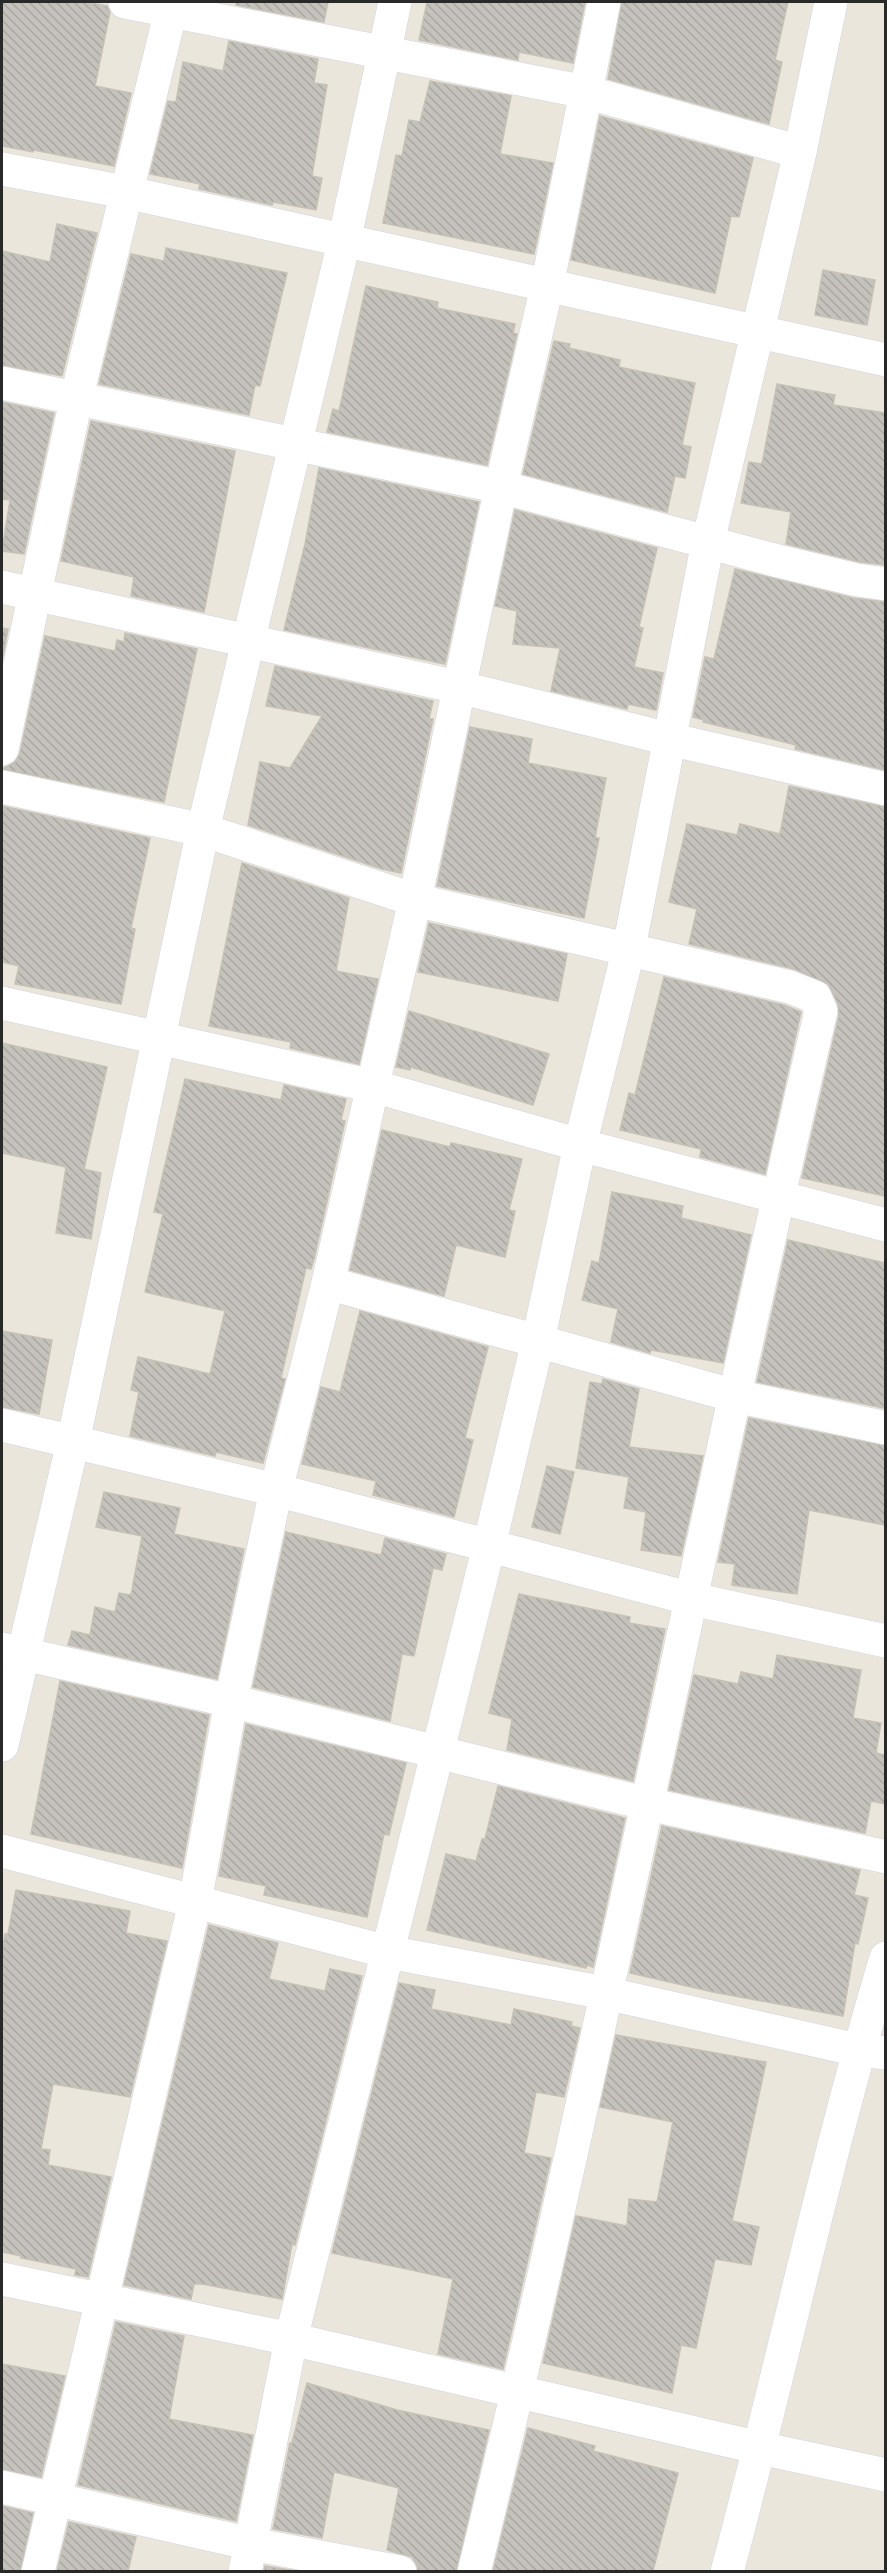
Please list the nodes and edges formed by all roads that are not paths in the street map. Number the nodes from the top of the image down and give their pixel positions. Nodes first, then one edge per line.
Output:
1 (125, 2) edge
2 (395, 2) edge
3 (604, 2) edge
4 (831, 2) edge
5 (172, 6) edge
6 (384, 52) junction
7 (586, 92) junction
8 (800, 152) junction
9 (2, 169) edge
10 (125, 192) junction
11 (344, 242) junction
12 (547, 286) junction
13 (756, 332) junction
14 (885, 360) edge
15 (2, 383) edge
16 (76, 400) junction
17 (295, 445) junction
18 (501, 487) junction
19 (708, 542) junction
20 (885, 584) edge
21 (2, 587) edge
22 (35, 594) junction
23 (249, 642) junction
24 (458, 687) junction
25 (669, 739) junction
26 (2, 749) edge
27 (2, 787) edge
28 (885, 789) edge
29 (203, 830) junction
30 (416, 900) junction
31 (629, 948) junction
32 (2, 1003) edge
33 (160, 1040) junction
34 (373, 1086) junction
35 (580, 1145) junction
36 (778, 1197) junction
37 (885, 1225) edge
38 (328, 1283) junction
39 (538, 1341) junction
40 (735, 1396) junction
41 (2, 1425) edge
42 (885, 1428) edge
43 (73, 1442) junction
44 (276, 1490) junction
45 (489, 1546) junction
46 (692, 1599) junction
47 (885, 1641) edge
48 (13, 1652) edge
49 (231, 1701) junction
50 (2, 1745) edge
51 (437, 1753) junction
52 (648, 1804) junction
53 (2, 1851) edge
54 (885, 1857) edge
55 (195, 1902) junction
56 (388, 1952) junction
57 (885, 1958) edge
58 (605, 1993) junction
59 (872, 2051) edge
60 (2, 2279) edge
61 (102, 2301) junction
62 (291, 2339) junction
63 (518, 2390) junction
64 (760, 2448) junction
65 (885, 2475) edge
66 (2, 2487) edge
67 (54, 2499) junction
68 (248, 2558) edge
69 (38, 2571) edge
70 (400, 2571) edge
71 (474, 2571) edge
72 (727, 2571) edge

1 - 5 street
2 - 6 street
3 - 7 street
4 - 8 street
5 - 6 street
5 - 10 street
6 - 7 street
6 - 11 street
7 - 8 street
7 - 12 street
8 - 13 street
9 - 10 street
10 - 11 street
10 - 16 street
11 - 12 street
11 - 17 street
12 - 13 street
12 - 18 street
13 - 14 street
13 - 19 street
15 - 16 street
16 - 17 street
16 - 22 street
17 - 18 street
17 - 23 street
18 - 19 street
18 - 24 street
19 - 20 street
19 - 25 street
21 - 22 street
22 - 23 street
22 - 26 street
23 - 24 street
23 - 29 street
24 - 25 street
24 - 30 street
25 - 28 street
25 - 31 street
27 - 29 street
29 - 30 street
29 - 33 street
30 - 31 street
30 - 34 street
31 - 35 street
31 - 36 street
32 - 33 street
33 - 34 street
33 - 43 street
34 - 35 street
34 - 38 street
35 - 36 street
35 - 39 street
36 - 37 street
36 - 40 street
38 - 39 street
38 - 44 street
39 - 40 street
39 - 45 street
40 - 42 street
40 - 46 street
41 - 43 street
43 - 44 street
43 - 48 street
44 - 45 street
44 - 49 street
45 - 46 street
45 - 51 street
46 - 47 street
46 - 52 street
48 - 49 street
48 - 50 street
49 - 51 street
49 - 55 street
51 - 52 street
51 - 56 street
52 - 54 street
52 - 58 street
53 - 55 street
55 - 56 street
55 - 61 street
56 - 58 street
56 - 62 street
57 - 59 street
58 - 59 street
58 - 63 street
59 - 64 street
60 - 61 street
61 - 62 street
61 - 67 street
62 - 63 street
62 - 68 street
63 - 64 street
63 - 71 street
64 - 65 street
64 - 72 street
66 - 67 street
67 - 68 street
67 - 69 street
68 - 70 street

